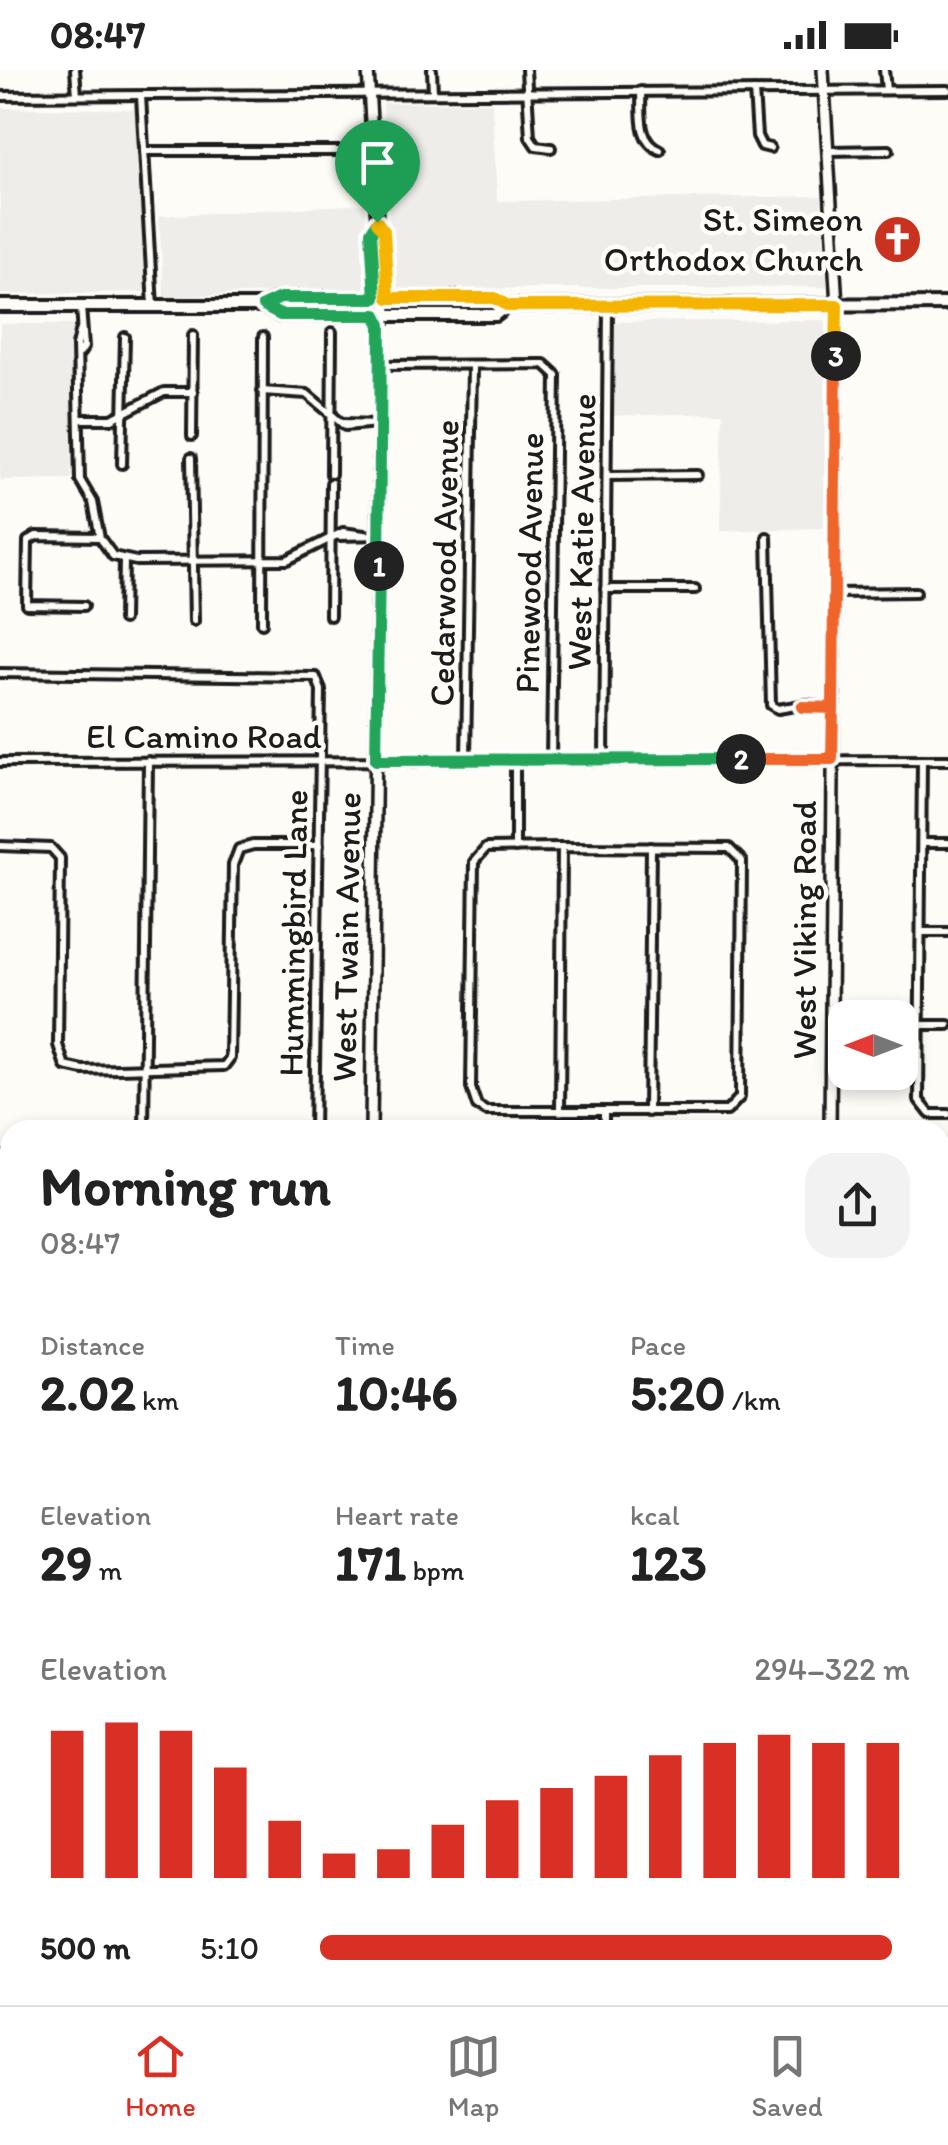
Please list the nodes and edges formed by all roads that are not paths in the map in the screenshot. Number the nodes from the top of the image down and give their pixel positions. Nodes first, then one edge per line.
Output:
1 (75, 70) edge
2 (368, 70) edge
3 (432, 70) edge
4 (526, 70) edge
5 (823, 70) edge
6 (884, 70) edge
7 (824, 90) junction
8 (886, 90) junction
9 (948, 90) edge
10 (527, 91) junction
11 (640, 91) junction
12 (754, 91) junction
13 (433, 93) junction
14 (370, 94) junction
15 (77, 95) junction
16 (0, 96) edge
17 (141, 96) junction
18 (550, 148) dead end
19 (770, 148) dead end
20 (660, 150) dead end
21 (890, 150) dead end
22 (144, 151) junction
23 (355, 151) dead end
24 (828, 151) junction
25 (382, 298) junction
26 (948, 304) edge
27 (608, 305) junction
28 (837, 305) junction
29 (263, 306) junction
30 (508, 306) junction
31 (153, 307) junction
32 (1, 308) edge
33 (81, 308) junction
34 (382, 318) junction
35 (332, 332) dead end
36 (193, 335) dead end
37 (125, 336) dead end
38 (263, 337) dead end
39 (381, 365) junction
40 (472, 366) junction
41 (262, 391) junction
42 (192, 392) junction
43 (123, 413) junction
44 (332, 417) junction
45 (79, 419) junction
46 (381, 424) junction
47 (192, 436) dead end
48 (192, 458) dead end
49 (122, 464) dead end
50 (331, 474) dead end
51 (698, 474) dead end
52 (607, 476) junction
53 (331, 483) dead end
54 (380, 536) junction
55 (99, 537) junction
56 (335, 537) junction
57 (767, 537) dead end
58 (124, 560) junction
59 (261, 560) junction
60 (192, 562) junction
61 (605, 589) junction
62 (696, 589) dead end
63 (834, 592) junction
64 (916, 592) dead end
65 (84, 606) dead end
66 (330, 616) dead end
67 (124, 620) dead end
68 (194, 621) dead end
69 (262, 622) dead end
70 (0, 673) edge
71 (833, 708) junction
72 (604, 759) junction
73 (832, 759) junction
74 (148, 760) junction
75 (320, 760) junction
76 (376, 760) junction
77 (466, 760) junction
78 (516, 760) junction
79 (551, 760) junction
80 (922, 760) junction
81 (948, 760) edge
82 (0, 762) edge
83 (922, 843) junction
84 (948, 843) edge
85 (319, 845) junction
86 (0, 846) edge
87 (562, 847) junction
88 (651, 847) junction
89 (516, 848) junction
90 (921, 932) junction
91 (948, 932) edge
92 (920, 1025) junction
93 (948, 1025) edge
94 (144, 1070) junction
95 (560, 1112) junction
96 (604, 1112) junction
97 (648, 1112) junction
98 (948, 1114) edge
99 (144, 1120) edge
100 (314, 1120) edge
101 (371, 1120) edge
102 (604, 1120) edge
103 (830, 1120) edge

1 - 15 street
2 - 14 street, West Twain Avenue
3 - 13 street
4 - 10 street
5 - 7 street, West Viking Road
6 - 8 street
7 - 8 street
7 - 12 street
7 - 24 street, West Viking Road
8 - 9 street
10 - 11 street
10 - 13 street
10 - 18 street
11 - 12 street
11 - 20 street
12 - 19 street
13 - 14 street
14 - 17 street
14 - 25 street, West Twain Avenue
15 - 16 street
15 - 17 street
17 - 22 street
21 - 24 street
22 - 23 street
22 - 31 street
24 - 28 street, West Viking Road
25 - 29 main road
25 - 30 main road
25 - 34 street, West Twain Avenue
26 - 28 main road
27 - 28 main road
27 - 30 main road
27 - 52 street, West Katie Avenue
28 - 63 street, West Viking Road
29 - 31 main road
29 - 34 main road
30 - 34 main road
31 - 33 main road
32 - 33 main road
33 - 45 street
34 - 39 street, West Twain Avenue
35 - 44 street
36 - 42 street
37 - 43 street
38 - 41 street
39 - 40 street
39 - 46 street, West Twain Avenue
40 - 77 street, Cedarwood Avenue
40 - 79 street, Pinewood Avenue
41 - 44 street
41 - 59 street
42 - 43 street
42 - 47 street
43 - 45 street
43 - 49 street
44 - 46 street
44 - 50 street
45 - 55 street
46 - 54 street, West Twain Avenue
48 - 60 street
51 - 52 street
52 - 61 street, West Katie Avenue
53 - 56 street
54 - 56 street
54 - 76 street, West Twain Avenue
55 - 58 street
55 - 65 street
56 - 59 street
56 - 66 street
57 - 71 street
58 - 60 street
58 - 67 street
59 - 60 street
59 - 69 street
60 - 68 street
61 - 62 street
61 - 72 street, West Katie Avenue
63 - 64 street
63 - 71 street, West Viking Road
70 - 75 street, Hummingbird Lane
71 - 73 street, West Viking Road
72 - 73 street, El Camino Road
72 - 79 street, El Camino Road
73 - 80 street, El Camino Road
73 - 103 street, West Viking Road
74 - 75 street, El Camino Road
74 - 82 street, El Camino Road
74 - 94 street
75 - 76 street, El Camino Road
75 - 85 street, Hummingbird Lane
76 - 77 street, El Camino Road
76 - 101 street, West Twain Avenue
77 - 78 street, El Camino Road
78 - 79 street, El Camino Road
78 - 89 street
80 - 81 street, El Camino Road
80 - 83 street
83 - 84 street
83 - 90 street
85 - 94 street
85 - 100 street, Hummingbird Lane
86 - 94 street
87 - 88 street
87 - 89 street
87 - 95 street
88 - 97 street
88 - 97 street
89 - 95 street
90 - 91 street
90 - 92 street
92 - 93 street
92 - 98 street
94 - 99 street
95 - 96 street
96 - 97 street
96 - 102 street

